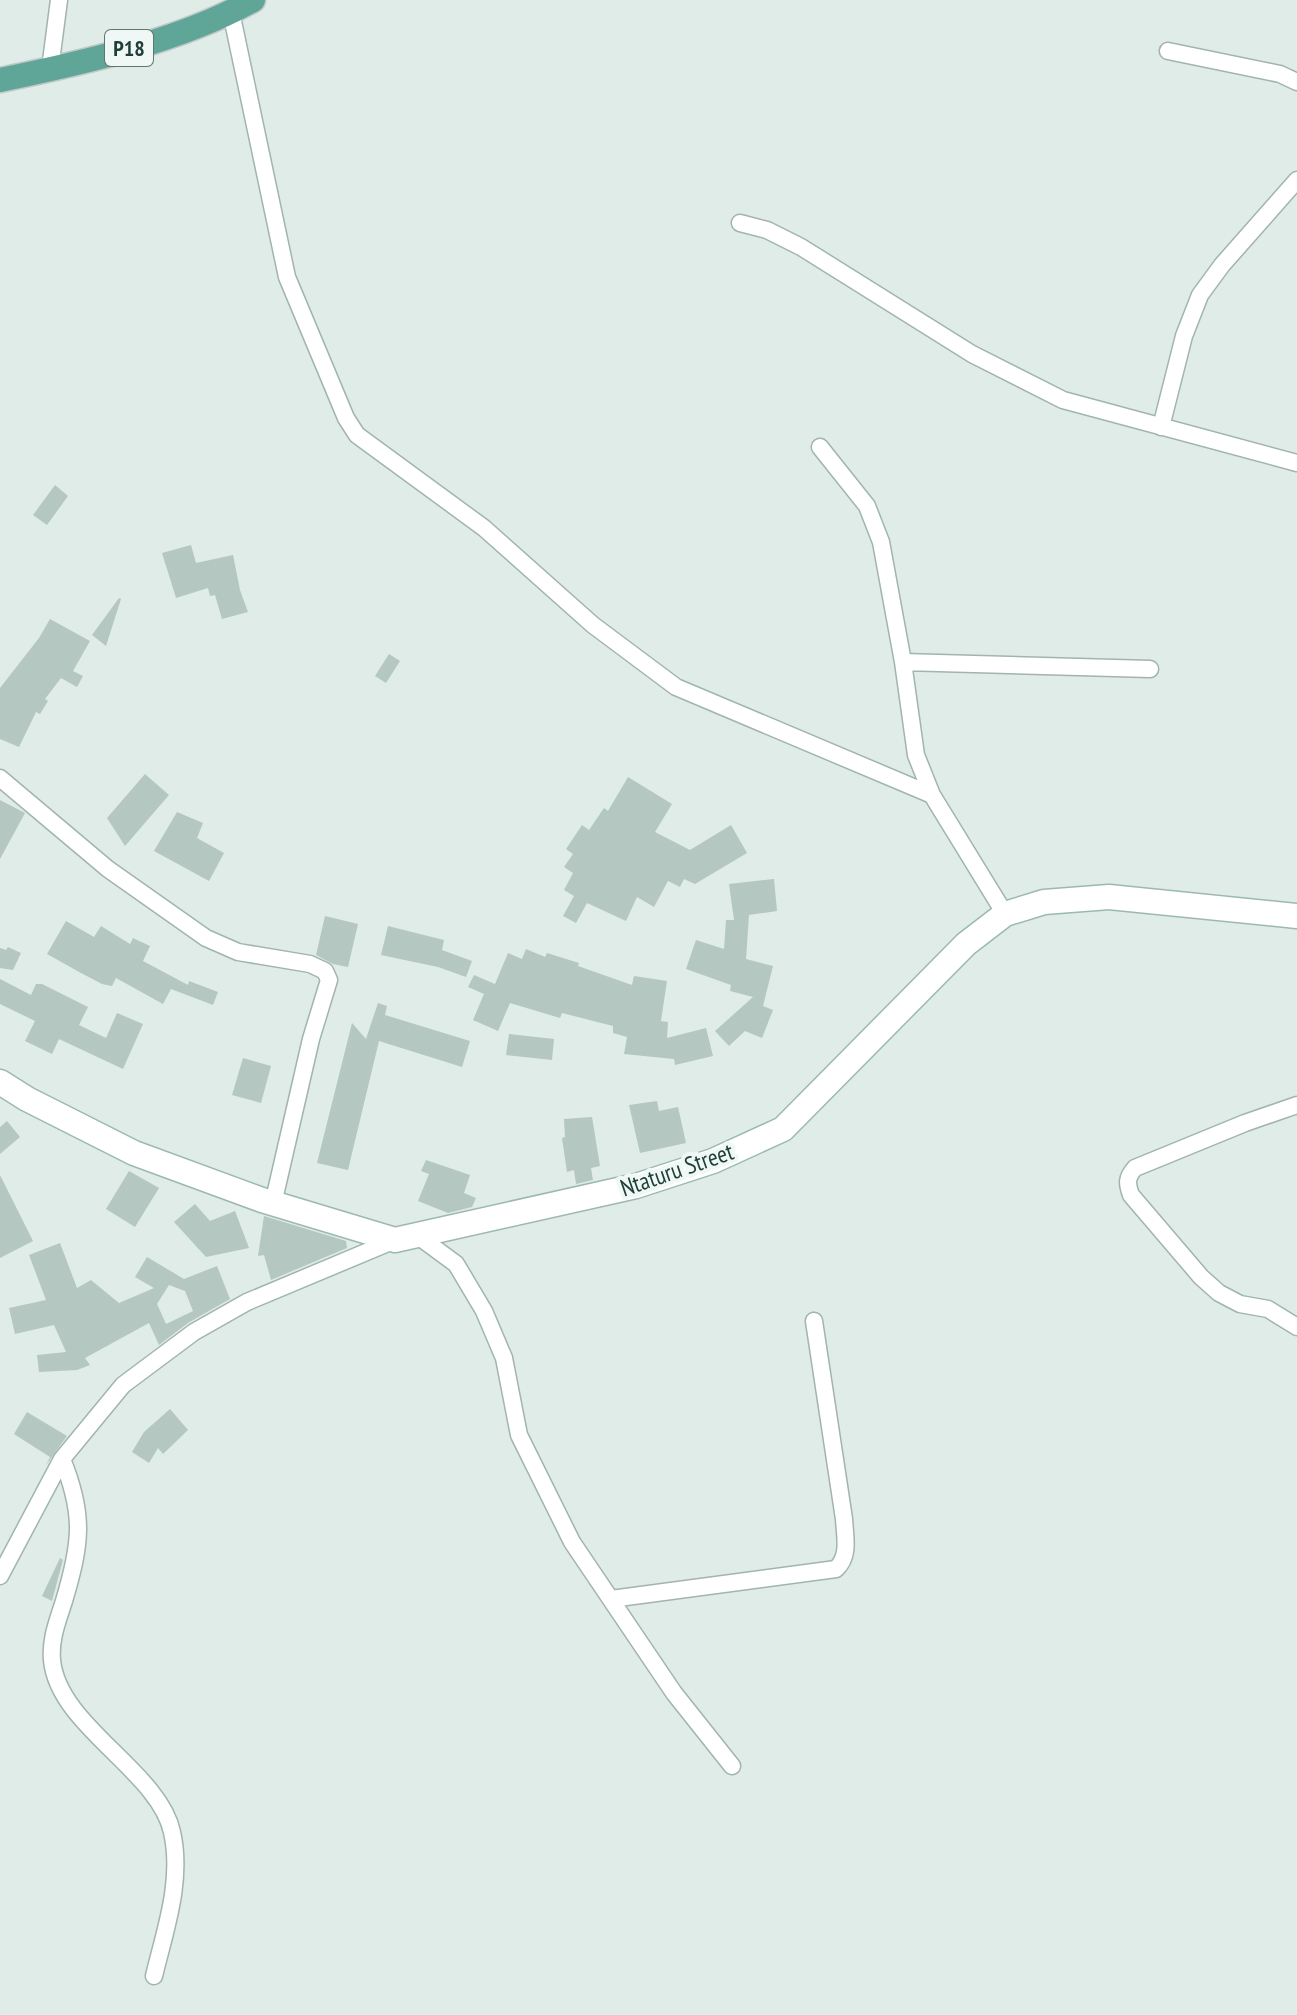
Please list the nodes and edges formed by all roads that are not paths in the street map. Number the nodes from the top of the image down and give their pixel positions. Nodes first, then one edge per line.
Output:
1 (59, 0) edge
2 (253, 0) edge
3 (231, 12) junction
4 (1168, 51) dead end
5 (50, 69) junction
6 (0, 80) edge
7 (1297, 82) edge
8 (1297, 180) edge
9 (740, 223) dead end
10 (1161, 427) junction
11 (820, 447) dead end
12 (1297, 463) edge
13 (903, 662) junction
14 (1150, 669) dead end
15 (0, 778) edge
16 (932, 795) junction
17 (1005, 914) junction
18 (1297, 916) edge
19 (0, 1082) edge
20 (1297, 1105) edge
21 (273, 1204) junction
22 (406, 1238) junction
23 (814, 1321) dead end
24 (1297, 1327) edge
25 (62, 1459) junction
26 (0, 1576) edge
27 (611, 1599) junction
28 (732, 1766) dead end
29 (154, 1976) dead end

1 - 5 street
2 - 3 main road, P18
3 - 5 main road, P18
3 - 16 street
4 - 7 street
5 - 6 main road, P18
8 - 10 street
9 - 10 street
10 - 12 street
11 - 13 street
13 - 14 street
13 - 16 street
15 - 21 street
16 - 17 street
17 - 18 street, Ntaturu Street
17 - 22 street, Ntaturu Street
19 - 21 street, Ntaturu Street
20 - 24 street
21 - 22 street, Ntaturu Street
22 - 25 street
22 - 27 street
23 - 27 street
25 - 26 street
25 - 29 street
27 - 28 street

